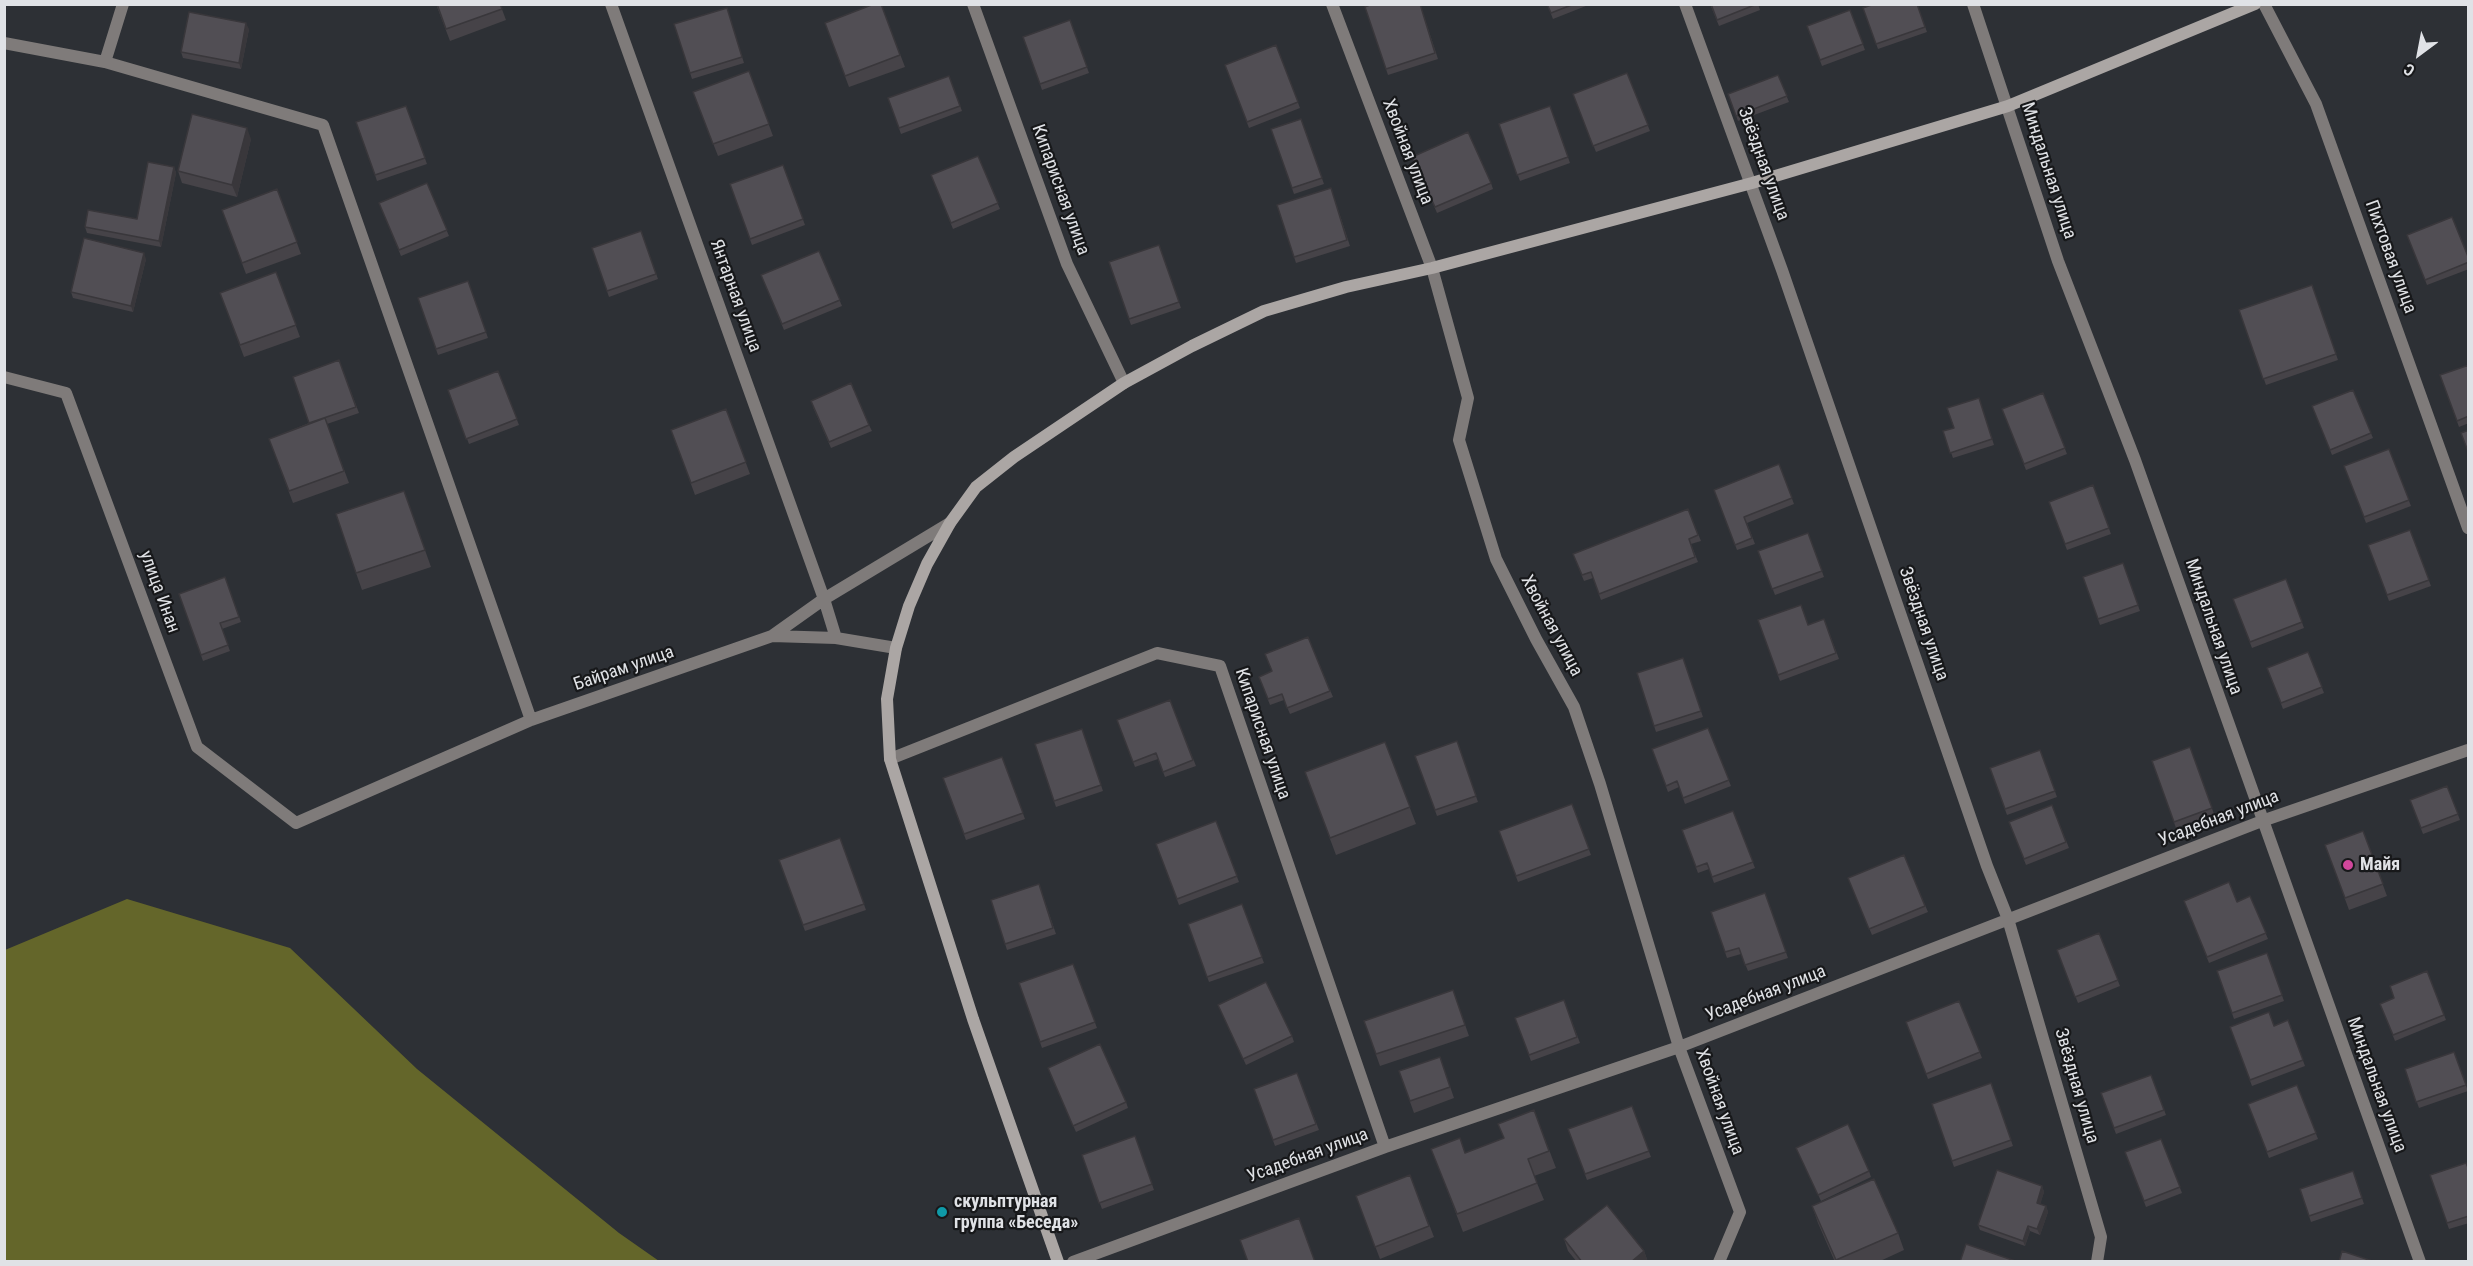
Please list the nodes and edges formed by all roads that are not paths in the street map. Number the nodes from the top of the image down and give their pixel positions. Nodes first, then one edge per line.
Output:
1 (123, 4) edge
2 (611, 4) edge
3 (973, 4) edge
4 (1332, 4) edge
5 (1685, 4) edge
6 (1973, 4) edge
7 (2255, 4) edge
8 (2264, 4) edge
9 (4, 43) edge
10 (105, 62) junction
11 (2008, 106) junction
12 (1752, 183) junction
13 (1432, 268) junction
14 (4, 377) edge
15 (1124, 383) junction
16 (950, 523) junction
17 (2469, 528) edge
18 (824, 599) junction
19 (772, 636) junction
20 (836, 638) junction
21 (896, 648) junction
22 (531, 720) junction
23 (2469, 750) edge
24 (890, 759) junction
25 (2262, 821) junction
26 (296, 823) joint
27 (2008, 920) junction
28 (1679, 1047) junction
29 (1385, 1147) junction
30 (1059, 1262) edge
31 (1073, 1262) edge
32 (1719, 1262) edge
33 (2097, 1262) edge
34 (2420, 1262) edge

1 - 10 street
2 - 18 street, Янтарная улица
3 - 15 street, Кипарисная улица
4 - 13 street, Хвойная улица
5 - 12 street, Звёздная улица
6 - 11 street, Миндальная улица
7 - 11 street
8 - 17 street, Пихтовая улица
9 - 10 street
10 - 22 street
11 - 12 street
11 - 25 street, Миндальная улица
12 - 13 street
12 - 27 street, Звёздная улица
13 - 15 street
13 - 28 street, Хвойная улица
14 - 26 street, улица Инан
15 - 16 street
16 - 18 street, Байрам улица
16 - 21 street
18 - 19 street, Байрам улица
18 - 20 street, Янтарная улица
19 - 20 street
19 - 22 street, Байрам улица
20 - 21 street
21 - 24 street
22 - 26 street, Байрам улица
23 - 25 street, Усадебная улица
24 - 29 street, Кипарисная улица
24 - 30 street
25 - 27 street, Усадебная улица
25 - 34 street, Миндальная улица
27 - 28 street, Усадебная улица
27 - 33 street, Звёздная улица
28 - 29 street, Усадебная улица
28 - 32 street, Хвойная улица
29 - 31 street, Усадебная улица

